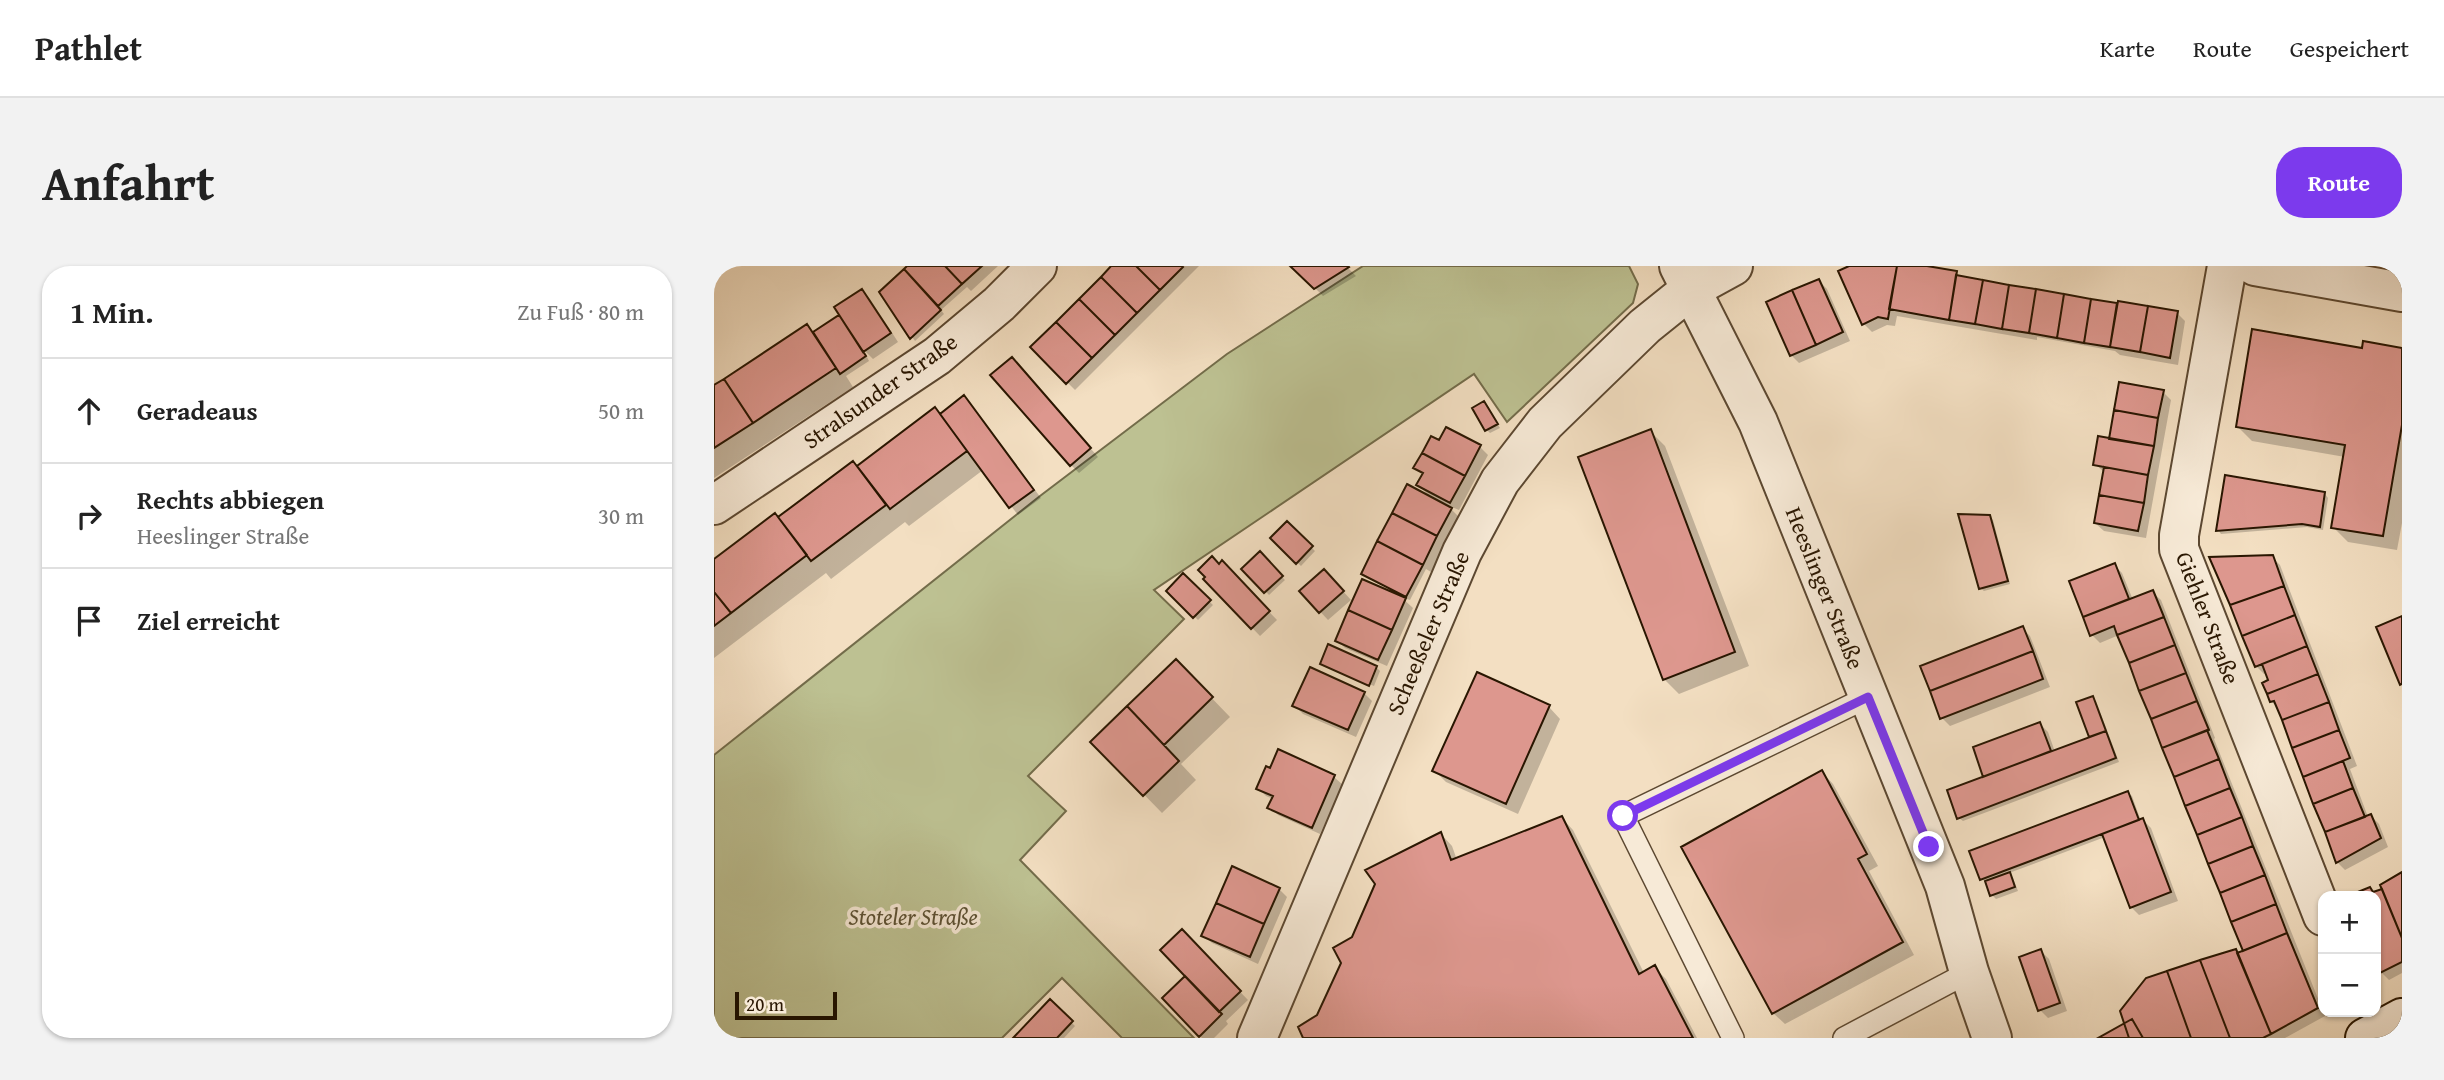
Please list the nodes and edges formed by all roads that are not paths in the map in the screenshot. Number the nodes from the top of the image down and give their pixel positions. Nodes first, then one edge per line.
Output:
1 (1037, 266) edge
2 (1734, 266) edge
3 (2227, 266) edge
4 (2255, 266) edge
5 (1685, 277) edge
6 (2402, 292) edge
7 (714, 505) edge
8 (1868, 697) junction
9 (2318, 903) edge
10 (1969, 972) junction
11 (1257, 1038) edge
12 (1733, 1038) edge
13 (1844, 1038) edge
14 (1992, 1038) edge

1 - 7 street, Stralsunder Straße
2 - 5 street, Scheeßeler Straße
3 - 9 street, Giehler Straße
4 - 6 street
5 - 8 street, Heeslinger Straße
5 - 11 street, Scheeßeler Straße
8 - 10 street, Heeslinger Straße
8 - 12 lane
10 - 13 lane
10 - 14 street, Heeslinger Straße

